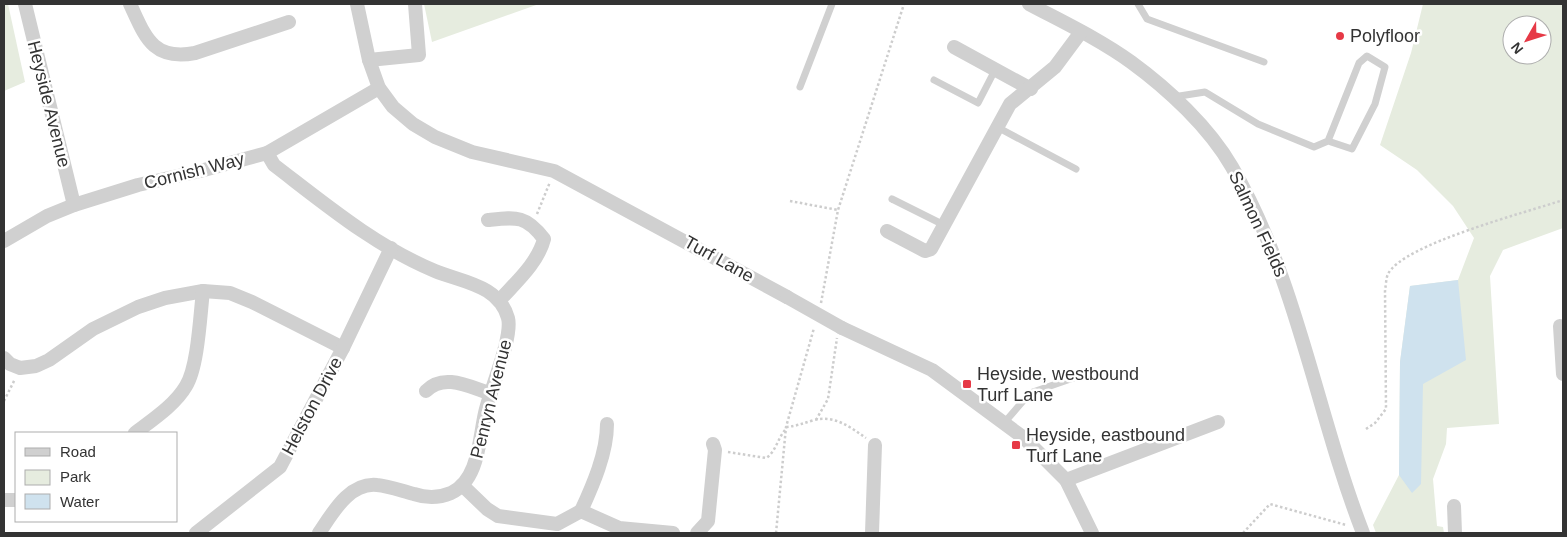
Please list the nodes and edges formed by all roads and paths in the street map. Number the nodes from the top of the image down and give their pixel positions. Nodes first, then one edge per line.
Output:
1 (25, 4) edge
2 (130, 4) edge
3 (357, 4) edge
4 (414, 4) edge
5 (832, 4) edge
6 (904, 4) edge
7 (1029, 4) edge
8 (1138, 4) edge
9 (289, 22) dead end
10 (1081, 32) junction
11 (954, 47) dead end
12 (369, 60) junction
13 (1264, 62) dead end
14 (995, 70) junction
15 (934, 80) dead end
16 (800, 87) dead end
17 (379, 88) junction
18 (1031, 89) junction
19 (1172, 97) junction
20 (997, 127) junction
21 (1328, 141) junction
22 (267, 153) junction
23 (1076, 169) dead end
24 (554, 171) junction
25 (892, 199) dead end
26 (1563, 200) edge
27 (790, 201) dead end
28 (74, 205) junction
29 (838, 210) junction
30 (488, 220) dead end
31 (533, 225) junction
32 (944, 225) junction
33 (887, 231) dead end
34 (4, 241) edge
35 (391, 248) junction
36 (204, 291) junction
37 (499, 301) junction
38 (819, 308) dead end
39 (814, 326) dead end
40 (1560, 326) dead end
41 (839, 334) junction
42 (343, 348) junction
43 (4, 358) edge
44 (20, 368) junction
45 (1085, 374) dead end
46 (1563, 374) edge
47 (426, 392) dead end
48 (489, 393) junction
49 (4, 402) edge
50 (816, 420) junction
51 (1218, 422) dead end
52 (1004, 423) junction
53 (607, 424) dead end
54 (786, 428) junction
55 (1366, 429) dead end
56 (136, 432) edge
57 (875, 445) joint
58 (714, 447) joint
59 (1066, 480) junction
60 (462, 485) junction
61 (1454, 506) dead end
62 (581, 511) junction
63 (1362, 531) edge
64 (196, 533) edge
65 (319, 533) edge
66 (673, 533) edge
67 (697, 533) edge
68 (776, 533) edge
69 (872, 533) edge
70 (1092, 533) edge
71 (1243, 533) edge
72 (1455, 533) edge

1 - 28 street, Heyside Avenue
2 - 9 street
3 - 12 street, Turf Lane
4 - 12 street
5 - 16 lane
6 - 29 path
7 - 10 street, Salmon Fields
8 - 13 lane
10 - 18 street
10 - 19 street, Salmon Fields
11 - 14 street
12 - 17 street, Turf Lane
14 - 15 lane
14 - 18 street
17 - 22 street, Cornish Way
17 - 24 street, Turf Lane
18 - 20 street
19 - 21 lane
19 - 63 street, Salmon Fields
20 - 23 lane
20 - 32 street
21 - 21 lane
22 - 28 street, Cornish Way
22 - 35 street
24 - 31 path
24 - 41 street, Turf Lane, bridge
25 - 32 lane
26 - 55 path
27 - 29 path
28 - 34 street, Cornish Way
29 - 38 path
30 - 31 street
31 - 37 street
32 - 33 street
35 - 37 street
35 - 42 street, Helston Drive
36 - 42 street
36 - 44 street
36 - 56 street
37 - 48 street, Penryn Avenue
39 - 54 path
40 - 46 street
41 - 50 path
41 - 52 street, Turf Lane
42 - 64 street, Helston Drive
43 - 44 street
44 - 49 path
45 - 52 lane
47 - 48 street
48 - 60 street, Penryn Avenue
50 - 54 path
50 - 57 path
51 - 59 street
52 - 59 street, Turf Lane
53 - 62 street
54 - 58 path
54 - 68 path
57 - 69 street
58 - 67 street
59 - 70 street, Turf Lane
60 - 62 street
60 - 65 street
61 - 72 street
62 - 66 street
63 - 71 path

